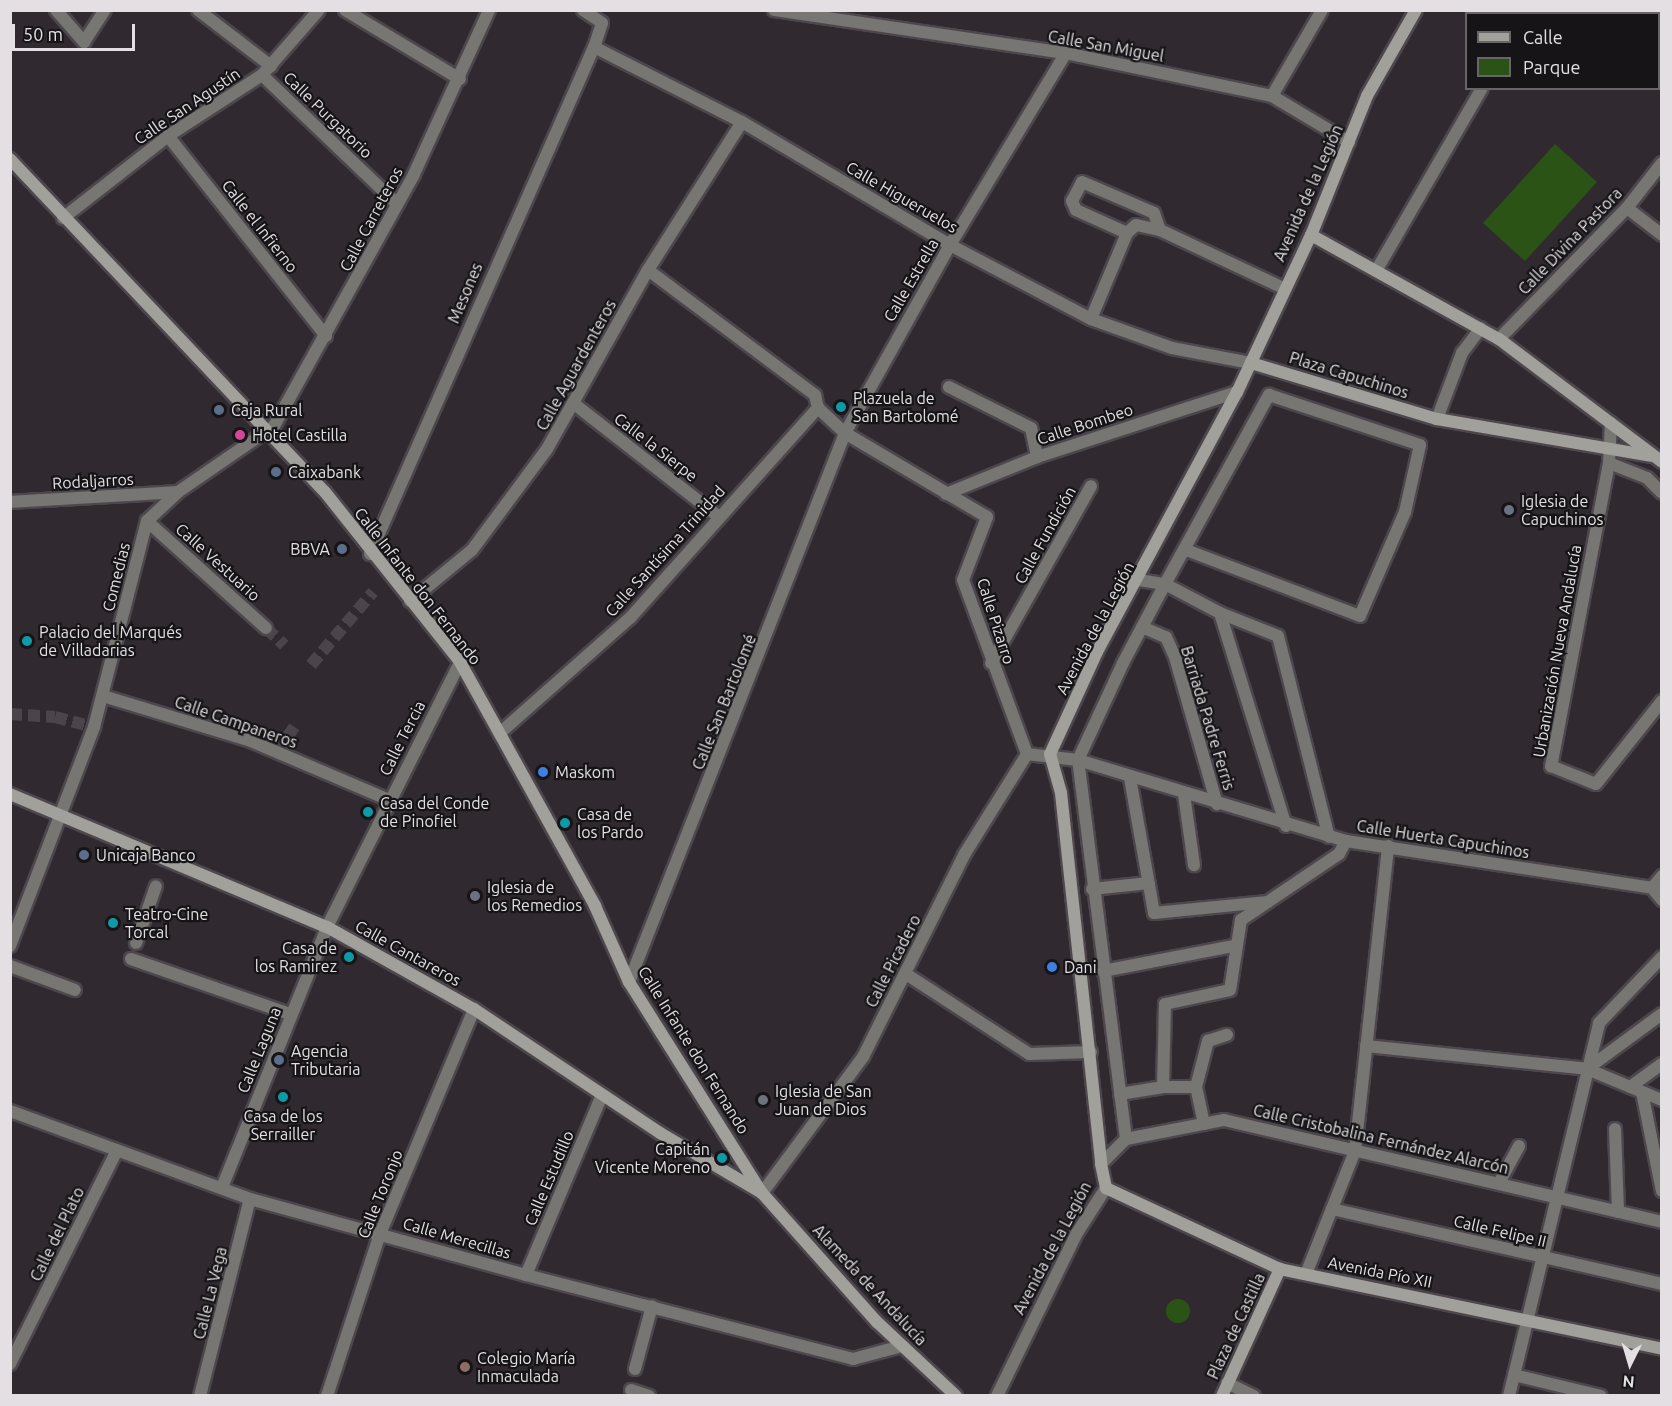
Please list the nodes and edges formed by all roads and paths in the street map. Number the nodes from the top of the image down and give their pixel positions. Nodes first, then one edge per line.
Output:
1 (56, 10) edge
2 (105, 10) edge
3 (198, 10) edge
4 (318, 10) edge
5 (345, 10) edge
6 (489, 10) edge
7 (583, 10) edge
8 (774, 10) edge
9 (1322, 10) edge
10 (1416, 10) edge
11 (594, 47) junction
12 (1066, 53) junction
13 (267, 70) junction
14 (460, 79) junction
15 (1481, 90) edge
16 (1272, 96) junction
17 (742, 122) junction
18 (168, 136) junction
19 (1349, 142) junction
20 (10, 159) edge
21 (1662, 162) edge
22 (397, 204) junction
23 (1627, 208) junction
24 (63, 218) junction
25 (1160, 230) junction
26 (1127, 233) junction
27 (1311, 235) junction
28 (1662, 235) edge
29 (950, 245) junction
30 (648, 270) junction
31 (1376, 271) junction
32 (1283, 288) junction
33 (1091, 319) junction
34 (1481, 328) junction
35 (326, 336) junction
36 (1499, 339) junction
37 (1251, 363) junction
38 (949, 387) dead end
39 (1237, 392) junction
40 (573, 403) junction
41 (818, 408) junction
42 (1437, 419) junction
43 (1611, 423) junction
44 (845, 433) junction
45 (266, 435) junction
46 (1606, 446) junction
47 (1037, 457) junction
48 (1659, 460) edge
49 (1609, 463) junction
50 (1091, 486) dead end
51 (178, 492) junction
52 (1662, 493) edge
53 (946, 494) junction
54 (10, 502) edge
55 (719, 517) junction
56 (147, 521) junction
57 (1184, 549) junction
58 (370, 554) junction
59 (1139, 580) junction
60 (1165, 584) junction
61 (410, 601) junction
62 (1220, 613) junction
63 (1142, 627) junction
64 (266, 628) tunnel mouth
65 (460, 662) junction
66 (991, 663) junction
67 (103, 696) junction
68 (1662, 701) edge
69 (501, 732) junction
70 (1027, 754) junction
71 (1050, 754) junction
72 (1078, 760) junction
73 (1130, 778) junction
74 (10, 794) edge
75 (1184, 794) junction
76 (389, 800) junction
77 (1217, 804) junction
78 (62, 815) junction
79 (1286, 826) junction
80 (1329, 837) junction
81 (1346, 841) junction
82 (1388, 846) junction
83 (1194, 865) dead end
84 (1662, 876) edge
85 (1149, 883) junction
86 (156, 886) dead end
87 (1652, 888) junction
88 (1092, 889) junction
89 (1662, 900) edge
90 (1269, 902) junction
91 (327, 927) junction
92 (136, 943) dead end
93 (10, 946) edge
94 (1233, 946) junction
95 (1662, 957) edge
96 (131, 959) dead end
97 (10, 966) edge
98 (1103, 971) junction
99 (906, 974) junction
100 (629, 982) junction
101 (75, 990) dead end
102 (474, 1009) junction
103 (290, 1014) junction
104 (1662, 1014) edge
105 (1227, 1035) dead end
106 (1366, 1046) junction
107 (1091, 1052) junction
108 (1662, 1064) edge
109 (1587, 1069) junction
110 (1162, 1087) junction
111 (1196, 1087) junction
112 (1636, 1089) junction
113 (1120, 1094) junction
114 (602, 1095) junction
115 (1662, 1100) edge
116 (10, 1111) edge
117 (1204, 1124) junction
118 (1615, 1129) dead end
119 (1126, 1139) junction
120 (1519, 1146) dead end
121 (117, 1150) junction
122 (1355, 1151) junction
123 (1101, 1164) junction
124 (1499, 1184) junction
125 (223, 1185) junction
126 (1106, 1188) junction
127 (1662, 1191) edge
128 (762, 1193) junction
129 (1557, 1197) junction
130 (250, 1199) junction
131 (1332, 1209) junction
132 (1618, 1212) junction
133 (1662, 1222) edge
134 (380, 1234) junction
135 (1541, 1258) junction
136 (1280, 1269) junction
137 (1306, 1274) junction
138 (526, 1275) junction
139 (1662, 1284) edge
140 (652, 1306) junction
141 (1525, 1318) junction
142 (902, 1346) junction
143 (1662, 1349) edge
144 (10, 1364) edge
145 (635, 1369) dead end
146 (1514, 1375) junction
147 (1224, 1389) edge
148 (631, 1390) dead end
149 (200, 1395) edge
150 (327, 1395) edge
151 (649, 1395) edge
152 (956, 1395) edge
153 (997, 1395) edge
154 (1254, 1395) edge
155 (1509, 1395) edge
156 (1601, 1395) edge

1 - 2 street
3 - 13 street, Calle Purgatorio
4 - 13 street, Calle San Agustín
5 - 14 street
6 - 14 street, Calle Carreteros
7 - 11 street
8 - 12 street, Calle San Miguel
9 - 16 street
10 - 19 street, Avenida de la Legión
11 - 17 street, Calle Higueruelos
11 - 58 street, Mesones
12 - 16 street, Calle San Miguel
12 - 29 street, Calle Estrella
13 - 18 street, Calle San Agustín
13 - 22 street, Calle Purgatorio
14 - 22 street, Calle Carreteros
15 - 31 street
16 - 19 street, Calle San Miguel
17 - 29 street, Calle Higueruelos
17 - 30 street, Calle Aguardenteros
18 - 24 street, Calle San Agustín
18 - 35 street, Calle el Infierno
19 - 27 street, Avenida de la Legión
20 - 24 street, Calle Infante don Fernando
21 - 23 street, Calle Divina Pastora
22 - 35 street, Calle Carreteros
23 - 28 street
23 - 36 street, Calle Divina Pastora
24 - 45 street, Calle Infante don Fernando
25 - 26 street
25 - 26 street
25 - 32 street
26 - 33 street
27 - 31 street, Plaza Capuchinos
27 - 32 street, Avenida de la Legión
29 - 33 street, Calle Higueruelos
29 - 44 street, Calle Estrella
30 - 40 street, Calle Aguardenteros
30 - 41 street, Calle Pizarro
31 - 34 street, Plaza Capuchinos
32 - 37 street, Avenida de la Legión
33 - 37 street, Calle Higueruelos
34 - 36 street, Plaza Capuchinos
34 - 42 street
35 - 45 street, Calle Carreteros
36 - 43 street, Plaza Capuchinos
37 - 39 street, Avenida de la Legión
37 - 42 street, Plaza Capuchinos
38 - 47 street
39 - 47 street, Calle Bombeo
39 - 59 street, Avenida de la Legión
40 - 55 street, Calle la Sierpe
40 - 61 street, Calle Aguardenteros
41 - 44 street, Calle Pizarro
41 - 55 street, Calle Santísima Trinidad
42 - 46 street, Plaza Capuchinos
43 - 46 street
43 - 48 street, Plaza Capuchinos
44 - 53 street, Calle Pizarro
44 - 100 street, Calle San Bartolomé
45 - 51 street
45 - 58 street, Calle Infante don Fernando
46 - 48 street, Plaza Capuchinos
46 - 49 street, Urbanización Nueva Andalucía
47 - 53 street, Calle Bombeo
49 - 52 street
49 - 68 street, Urbanización Nueva Andalucía
50 - 66 street, Calle Fundición
51 - 54 street, Rodaljarros
51 - 56 street
53 - 66 street, Calle Pizarro
55 - 69 street, Calle Santísima Trinidad
56 - 64 street, Calle Vestuario
56 - 67 street, Comedias
57 - 57 street
57 - 60 street
58 - 61 street, Calle Infante don Fernando
59 - 60 street
59 - 71 street, Avenida de la Legión
60 - 62 street
60 - 63 street
61 - 65 street, Calle Infante don Fernando
62 - 79 street
62 - 80 street
63 - 72 street
63 - 77 street, Barriada Padre Ferris
65 - 69 street, Calle Infante don Fernando
65 - 76 street, Calle Tercia
66 - 70 street, Calle Pizarro
67 - 76 street, Calle Campaneros
67 - 78 street, Comedias
69 - 100 street, Calle Infante don Fernando
70 - 71 street
70 - 99 street, Calle Picadero
71 - 72 street, Barriada Padre Ferris
71 - 107 street, Avenida de la Legión
72 - 73 street, Barriada Padre Ferris
72 - 88 street
73 - 75 street, Barriada Padre Ferris
73 - 85 street
74 - 78 street, Calle Cantareros
75 - 77 street, Barriada Padre Ferris
75 - 83 street
76 - 91 street, Calle Tercia
77 - 79 street, Calle Huerta Capuchinos
78 - 91 street, Calle Cantareros
78 - 93 street, Comedias
79 - 80 street, Calle Huerta Capuchinos
80 - 81 street, Calle Huerta Capuchinos
81 - 82 street, Calle Huerta Capuchinos
81 - 90 street
82 - 87 street, Calle Huerta Capuchinos
82 - 106 street
84 - 87 street
85 - 88 street
85 - 90 street
86 - 92 street
87 - 89 street
88 - 98 street
90 - 94 street
91 - 102 street, Calle Cantareros
91 - 103 street, Calle Laguna
94 - 98 street
94 - 110 street
95 - 109 street
96 - 103 street
97 - 101 street
98 - 113 street
99 - 107 street
99 - 128 street, Calle Picadero
100 - 128 street, Calle Infante don Fernando
102 - 114 street, Calle Cantareros
102 - 134 street, Calle Toronjo
103 - 125 street, Calle Laguna
104 - 109 street
105 - 111 street
106 - 109 street
106 - 122 street
107 - 123 street, Avenida de la Legión
108 - 112 street
109 - 112 street
109 - 129 street
110 - 111 street
110 - 113 street
111 - 117 street
112 - 115 street
112 - 127 street
113 - 119 street
114 - 128 street, Calle Cantareros
114 - 138 street, Calle Estudillo
116 - 121 street, Calle Merecillas
117 - 119 street, Calle Cristobalina Fernández Alarcón
117 - 122 street, Calle Cristobalina Fernández Alarcón
118 - 132 street
119 - 123 street
120 - 124 street
121 - 125 street, Calle Merecillas
121 - 144 street, Calle del Plato
122 - 124 street, Calle Cristobalina Fernández Alarcón
122 - 131 street
123 - 126 street, Avenida de la Legión
124 - 129 street, Calle Cristobalina Fernández Alarcón
125 - 130 street, Calle Merecillas
126 - 136 street, Avenida Pío XII
126 - 153 street, Avenida de la Legión
128 - 142 street, Alameda de Andalucía
129 - 132 street, Calle Cristobalina Fernández Alarcón
129 - 135 street
130 - 134 street, Calle Merecillas
130 - 149 street, Calle La Vega
131 - 135 street, Calle Felipe II
131 - 137 street
132 - 133 street, Calle Cristobalina Fernández Alarcón
134 - 138 street, Calle Merecillas
134 - 150 street, Calle Toronjo
135 - 139 street, Calle Felipe II
135 - 141 street
136 - 137 street, Avenida Pío XII
136 - 147 street, Plaza de Castilla
137 - 141 street, Avenida Pío XII
138 - 140 street, Calle Merecillas
140 - 142 street, Calle Merecillas
140 - 145 street
141 - 143 street, Avenida Pío XII
141 - 146 street
142 - 152 street, Alameda de Andalucía
146 - 155 street
146 - 156 street
147 - 154 street
148 - 151 street

